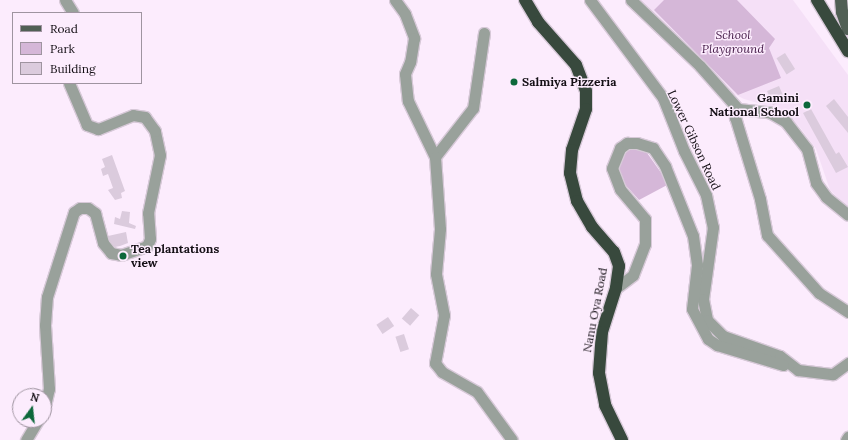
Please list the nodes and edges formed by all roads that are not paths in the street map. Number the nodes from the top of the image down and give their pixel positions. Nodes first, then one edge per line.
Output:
1 (65, 0) edge
2 (395, 0) edge
3 (525, 0) edge
4 (590, 0) edge
5 (631, 0) edge
6 (816, 0) edge
7 (841, 0) edge
8 (72, 12) edge
9 (848, 29) edge
10 (484, 33) dead end
11 (848, 52) edge
12 (69, 84) edge
13 (738, 109) junction
14 (435, 157) junction
15 (848, 215) edge
16 (616, 288) junction
17 (848, 312) edge
18 (848, 363) edge
19 (798, 370) junction
20 (49, 388) edge
21 (33, 428) edge
22 (848, 436) edge
23 (26, 440) edge
24 (512, 440) edge
25 (622, 440) edge
26 (846, 440) edge

1 - 8 street
2 - 14 street
3 - 16 highway, Nanu Oya Road
4 - 19 street, Lower Gibson Road
5 - 13 street
6 - 11 highway
7 - 9 main road
10 - 14 street
12 - 20 street
13 - 15 street
13 - 17 street
14 - 24 street
16 - 19 street
16 - 25 highway, Nanu Oya Road
18 - 19 street
21 - 23 street
22 - 26 street

